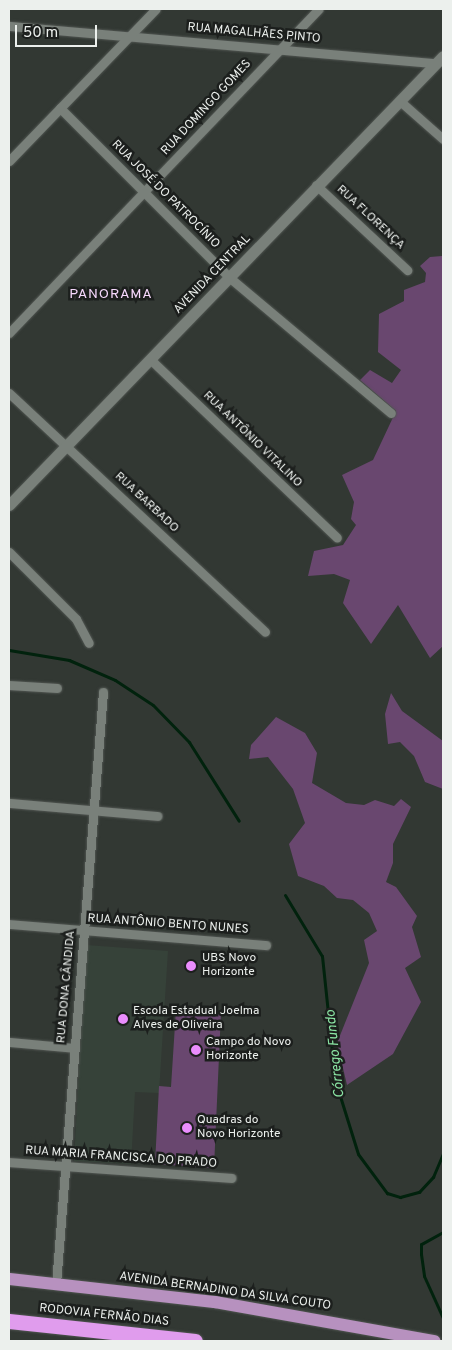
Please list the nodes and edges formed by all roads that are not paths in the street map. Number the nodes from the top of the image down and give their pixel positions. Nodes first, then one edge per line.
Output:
1 (156, 9) edge
2 (320, 9) edge
3 (9, 26) edge
4 (131, 35) junction
5 (279, 49) junction
6 (440, 60) edge
7 (400, 101) junction
8 (60, 108) junction
9 (443, 139) edge
10 (9, 161) edge
11 (316, 185) junction
12 (144, 192) junction
13 (407, 270) dead end
14 (230, 278) junction
15 (9, 333) edge
16 (151, 360) junction
17 (9, 393) edge
18 (391, 413) dead end
19 (66, 446) junction
20 (9, 505) edge
21 (337, 538) dead end
22 (9, 552) edge
23 (265, 632) dead end
24 (89, 643) dead end
25 (9, 685) edge
26 (57, 688) dead end
27 (103, 692) dead end
28 (9, 803) edge
29 (94, 810) junction
30 (157, 816) dead end
31 (9, 924) edge
32 (84, 931) junction
33 (266, 945) dead end
34 (9, 1042) edge
35 (75, 1048) junction
36 (9, 1162) edge
37 (66, 1167) junction
38 (231, 1178) dead end
39 (9, 1279) edge
40 (56, 1284) junction
41 (9, 1321) edge
42 (195, 1341) edge
43 (435, 1341) edge

1 - 4 street
2 - 5 street, RUA DOMINGO GOMES
3 - 4 street, RUA MAGALHÃES PINTO
4 - 5 street, RUA MAGALHÃES PINTO
4 - 8 street
5 - 6 street, RUA MAGALHÃES PINTO
5 - 12 street, RUA DOMINGO GOMES
6 - 7 street, AVENIDA CENTRAL
7 - 9 street
7 - 11 street, AVENIDA CENTRAL
8 - 10 street
8 - 12 street, RUA JOSÉ DO PATROCÍNIO
11 - 13 street, RUA FLORENÇA
11 - 14 street, AVENIDA CENTRAL
12 - 14 street, RUA JOSÉ DO PATROCÍNIO
12 - 15 street, RUA DOMINGO GOMES
14 - 16 street, AVENIDA CENTRAL
14 - 18 street, RUA JOSÉ DO PATROCÍNIO
16 - 19 street, AVENIDA CENTRAL
16 - 21 street, RUA ANTÔNIO VITALINO
17 - 19 street, RUA BARBADO
19 - 20 street, AVENIDA CENTRAL
19 - 23 street, RUA BARBADO
22 - 24 street
25 - 26 street
27 - 29 street, RUA DONA CÂNDIDA
28 - 29 street
29 - 30 street
29 - 32 street, RUA DONA CÂNDIDA
31 - 32 street, RUA ANTÔNIO BENTO NUNES
32 - 33 street, RUA ANTÔNIO BENTO NUNES
32 - 35 street, RUA DONA CÂNDIDA
34 - 35 street
35 - 37 street, RUA DONA CÂNDIDA
36 - 37 street, RUA MARIA FRANCISCA DO PRADO
37 - 38 street, RUA MARIA FRANCISCA DO PRADO
37 - 40 street, RUA DONA CÂNDIDA
39 - 40 main road, AVENIDA BERNADINO DA SILVA COUTO
40 - 43 main road, AVENIDA BERNADINO DA SILVA COUTO
41 - 42 highway, RODOVIA FERNÃO DIAS

